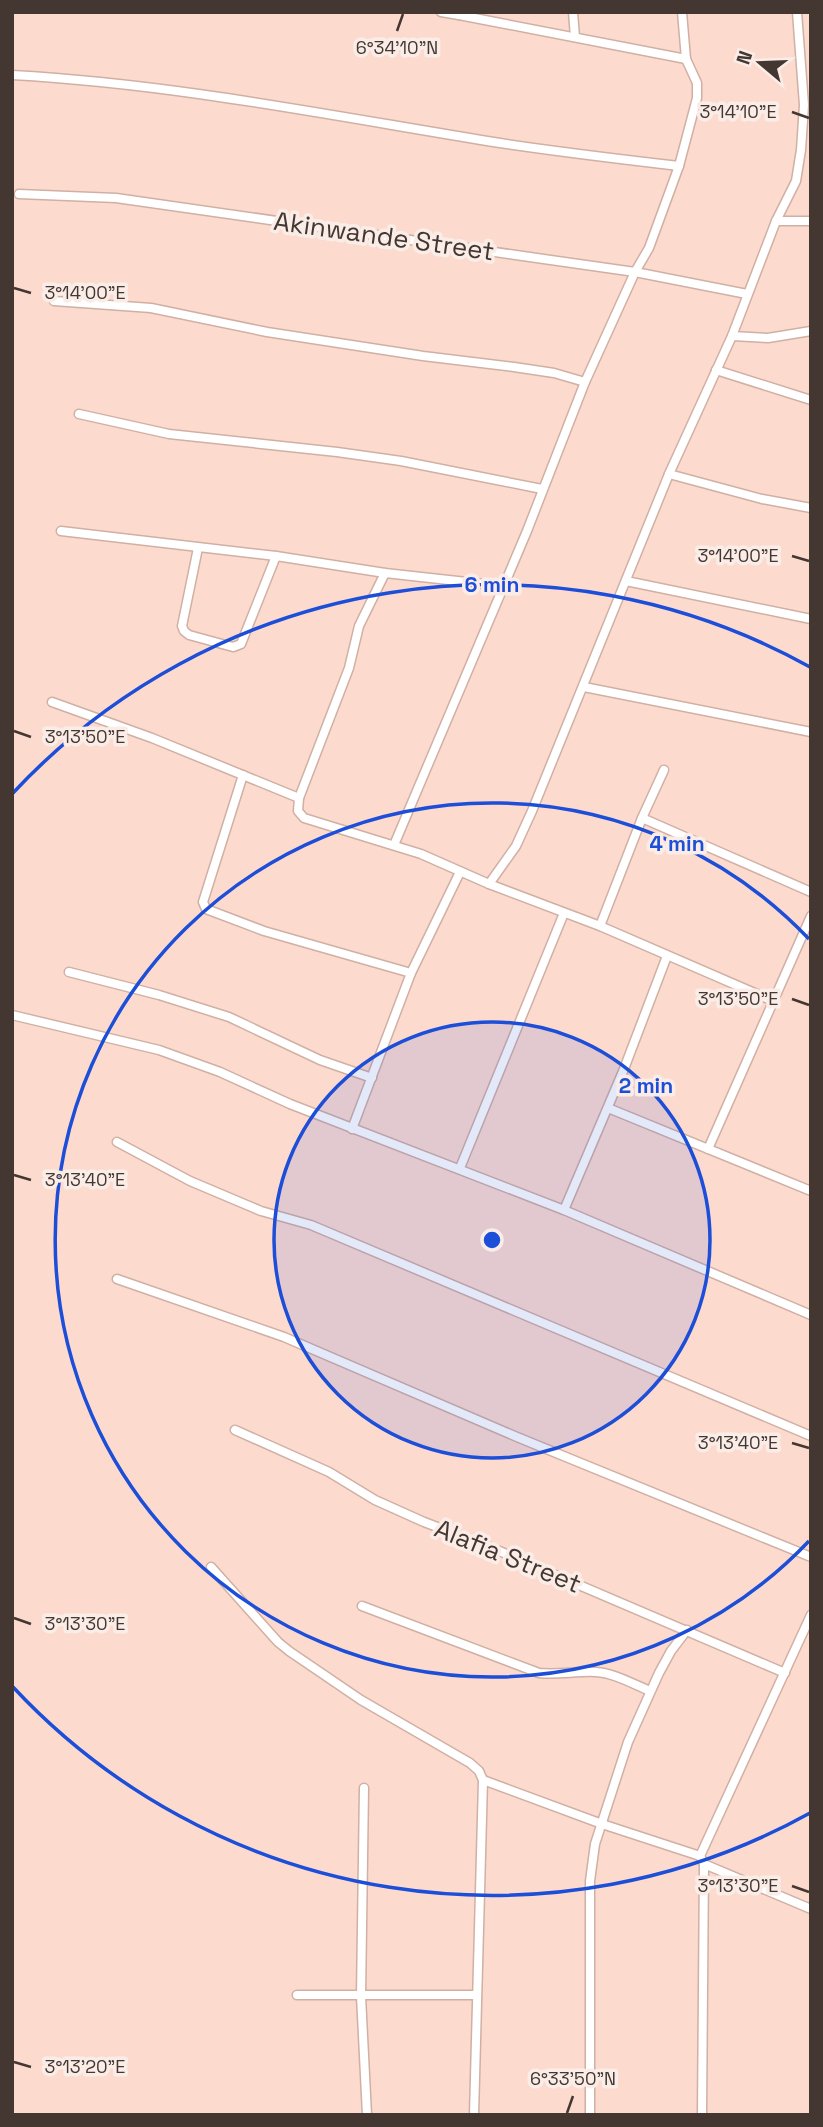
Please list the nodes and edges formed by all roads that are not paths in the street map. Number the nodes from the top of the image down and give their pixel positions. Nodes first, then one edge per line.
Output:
1 (441, 12) edge
2 (573, 12) edge
3 (682, 12) edge
4 (797, 12) edge
5 (459, 14) edge
6 (575, 37) junction
7 (686, 58) junction
8 (12, 75) edge
9 (807, 104) edge
10 (679, 166) junction
11 (19, 194) dead end
12 (776, 221) junction
13 (811, 221) edge
14 (635, 272) junction
15 (747, 294) junction
16 (54, 301) dead end
17 (811, 331) edge
18 (732, 336) junction
19 (716, 370) junction
20 (585, 382) junction
21 (811, 400) edge
22 (79, 414) dead end
23 (669, 474) junction
24 (542, 489) junction
25 (811, 508) edge
26 (61, 531) dead end
27 (198, 548) junction
28 (276, 556) junction
29 (385, 573) junction
30 (626, 581) junction
31 (503, 586) junction
32 (811, 619) edge
33 (584, 687) junction
34 (52, 702) dead end
35 (811, 732) edge
36 (663, 769) dead end
37 (243, 775) junction
38 (299, 798) junction
39 (642, 818) junction
40 (394, 845) junction
41 (460, 872) junction
42 (489, 884) junction
43 (811, 892) edge
44 (564, 913) junction
45 (811, 916) edge
46 (600, 926) junction
47 (667, 956) junction
48 (69, 972) dead end
49 (411, 973) junction
50 (773, 1001) junction
51 (12, 1015) edge
52 (372, 1077) junction
53 (608, 1108) junction
54 (352, 1129) junction
55 (117, 1142) dead end
56 (708, 1149) junction
57 (460, 1168) junction
58 (811, 1191) edge
59 (564, 1210) junction
60 (117, 1279) dead end
61 (811, 1315) edge
62 (235, 1430) dead end
63 (811, 1436) edge
64 (811, 1557) edge
65 (211, 1567) dead end
66 (362, 1606) dead end
67 (811, 1615) edge
68 (687, 1630) junction
69 (785, 1673) junction
70 (650, 1691) junction
71 (483, 1780) junction
72 (364, 1788) dead end
73 (602, 1824) junction
74 (702, 1860) junction
75 (811, 1909) edge
76 (297, 1996) dead end
77 (361, 1996) junction
78 (475, 1996) junction
79 (367, 2115) edge
80 (474, 2115) edge
81 (590, 2115) edge
82 (702, 2115) edge

1 - 5 street
2 - 6 street
3 - 7 street
4 - 9 street
5 - 6 street
6 - 7 street
7 - 10 street
8 - 10 street
9 - 12 street
10 - 14 street
11 - 14 street, Akinwande Street
12 - 13 street
12 - 15 street
14 - 15 street, Akinwande Street
14 - 20 street
15 - 18 street
16 - 20 street
17 - 18 street
18 - 19 street
19 - 21 street
19 - 23 street
20 - 24 street
22 - 24 street
23 - 25 street
23 - 30 street
24 - 31 street
26 - 27 street
27 - 28 street
27 - 28 street
28 - 29 street
29 - 31 street
29 - 38 street
30 - 32 street
30 - 33 street
31 - 40 street
33 - 35 street
33 - 42 street
34 - 37 street
36 - 39 street
37 - 38 street
37 - 49 street
38 - 40 street
39 - 43 street
39 - 46 street
40 - 41 street
41 - 42 street
41 - 49 street
42 - 44 street
44 - 46 street
44 - 57 street
45 - 50 street
46 - 47 street
47 - 50 street
47 - 53 street
48 - 52 street
49 - 52 street
50 - 56 street
51 - 54 street
52 - 54 street
53 - 56 street
53 - 59 street
54 - 57 street
55 - 63 street
56 - 58 street
57 - 59 street
59 - 61 street
60 - 64 street
62 - 68 street, Alafia Street
65 - 71 street
66 - 70 street
67 - 69 street
68 - 69 street, Alafia Street
68 - 70 street
69 - 74 street
70 - 73 street
71 - 73 street
71 - 78 street
72 - 77 street
73 - 74 street
73 - 81 street
74 - 75 street
74 - 82 street
76 - 77 street
77 - 78 street
77 - 79 street
78 - 80 street

